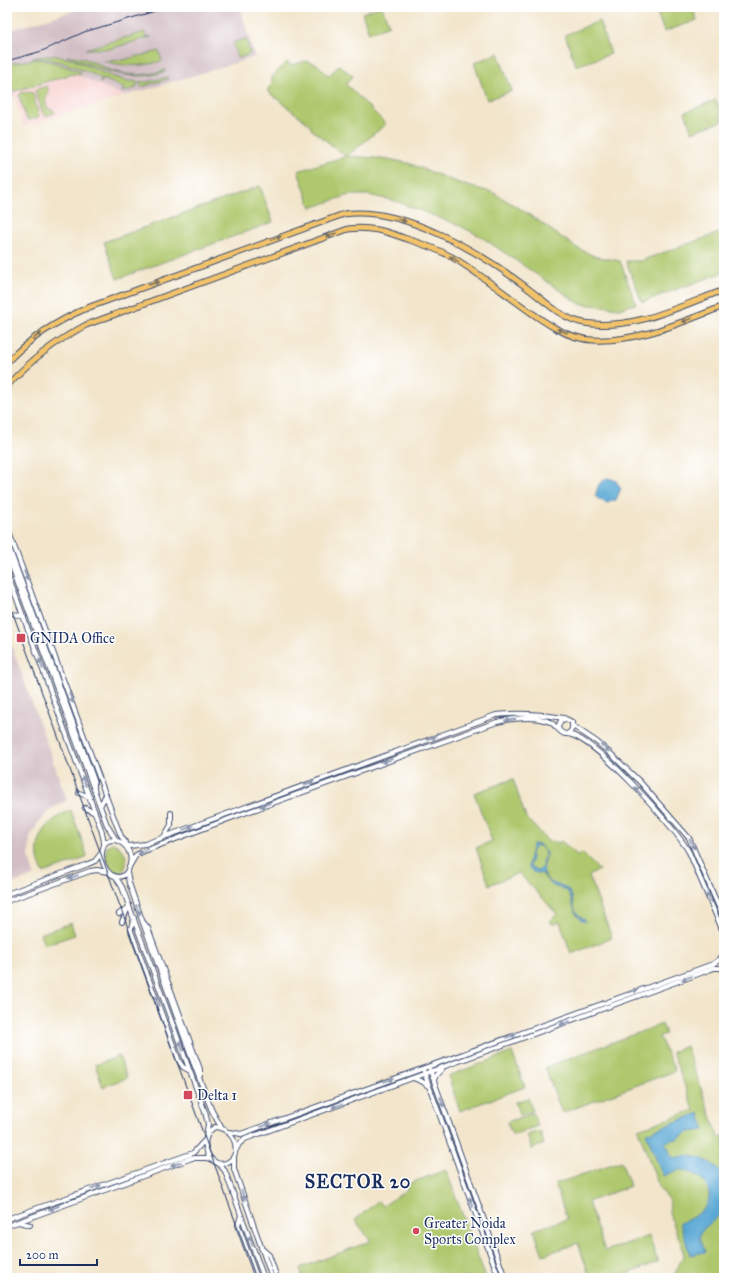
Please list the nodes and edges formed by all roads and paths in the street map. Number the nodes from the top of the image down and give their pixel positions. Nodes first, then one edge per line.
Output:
1 (724, 290) edge
2 (724, 306) edge
3 (7, 362) edge
4 (7, 386) edge
5 (7, 527) edge
6 (7, 542) edge
7 (7, 553) edge
8 (7, 572) edge
9 (14, 614) dead end
10 (24, 617) junction
11 (565, 719) junction
12 (573, 726) junction
13 (559, 730) junction
14 (565, 734) junction
15 (94, 790) junction
16 (79, 793) dead end
17 (106, 795) junction
18 (90, 797) junction
19 (100, 806) junction
20 (84, 808) dead end
21 (95, 813) junction
22 (171, 813) dead end
23 (163, 837) junction
24 (116, 840) junction
25 (104, 844) junction
26 (125, 845) junction
27 (102, 852) junction
28 (129, 867) junction
29 (127, 873) junction
30 (113, 874) junction
31 (7, 894) edge
32 (7, 901) edge
33 (129, 904) junction
34 (126, 909) junction
35 (119, 914) dead end
36 (134, 918) junction
37 (724, 919) edge
38 (122, 922) dead end
39 (724, 934) edge
40 (724, 954) edge
41 (724, 968) edge
42 (428, 1066) junction
43 (445, 1066) junction
44 (423, 1068) junction
45 (190, 1071) junction
46 (430, 1072) junction
47 (425, 1074) junction
48 (413, 1078) junction
49 (434, 1080) junction
50 (428, 1086) junction
51 (221, 1127) junction
52 (229, 1132) junction
53 (206, 1138) junction
54 (236, 1150) junction
55 (234, 1157) junction
56 (214, 1161) junction
57 (219, 1164) junction
58 (241, 1215) junction
59 (7, 1219) edge
60 (18, 1222) junction
61 (30, 1225) dead end
62 (7, 1226) edge
63 (261, 1248) junction
64 (257, 1278) edge
65 (264, 1278) edge
66 (272, 1278) edge
67 (277, 1278) edge
68 (499, 1278) edge
69 (505, 1278) edge

3 -> 1 main road
2 -> 4 main road
5 -> 17 street
6 - 15 street
7 - 15 street
8 - 10 street
9 - 10 street
18 -> 10 street
11 - 12 street
11 - 13 street
23 -> 11 street
12 - 14 street
12 -> 37 street
13 - 14 street
13 -> 28 street
39 -> 14 street
15 - 19 street
16 - 18 street
17 - 19 street
17 - 26 street
18 - 21 street
19 - 24 street
20 - 21 street
21 - 25 street
22 - 23 street
23 - 26 street
24 - 25 street
24 - 26 street
25 - 27 street
26 - 28 street
27 - 30 street
27 - 31 street
28 - 29 street
29 - 30 street
29 -> 51 street
30 -> 32 street
30 - 33 street
33 - 34 street
33 - 36 street
34 - 35 street
34 - 38 street
45 -> 36 street
45 -> 36 street
42 -> 40 street
41 -> 43 street
42 - 44 street
42 - 46 street
43 - 46 street
43 - 49 street
44 - 47 street
52 -> 44 street
45 - 53 street
46 - 47 street
46 - 49 street
47 - 48 street
47 - 50 street
48 - 50 street
48 -> 54 street
49 -> 69 street
68 -> 50 street
51 - 52 street
51 - 53 street
52 - 54 street
53 - 56 street
59 -> 53 street
54 - 55 street
55 - 57 street
55 -> 63 street
56 - 57 street
56 -> 60 street
57 - 58 street
58 - 64 street
65 -> 58 street
60 - 61 street
60 - 62 street
63 - 66 street
63 - 67 street

